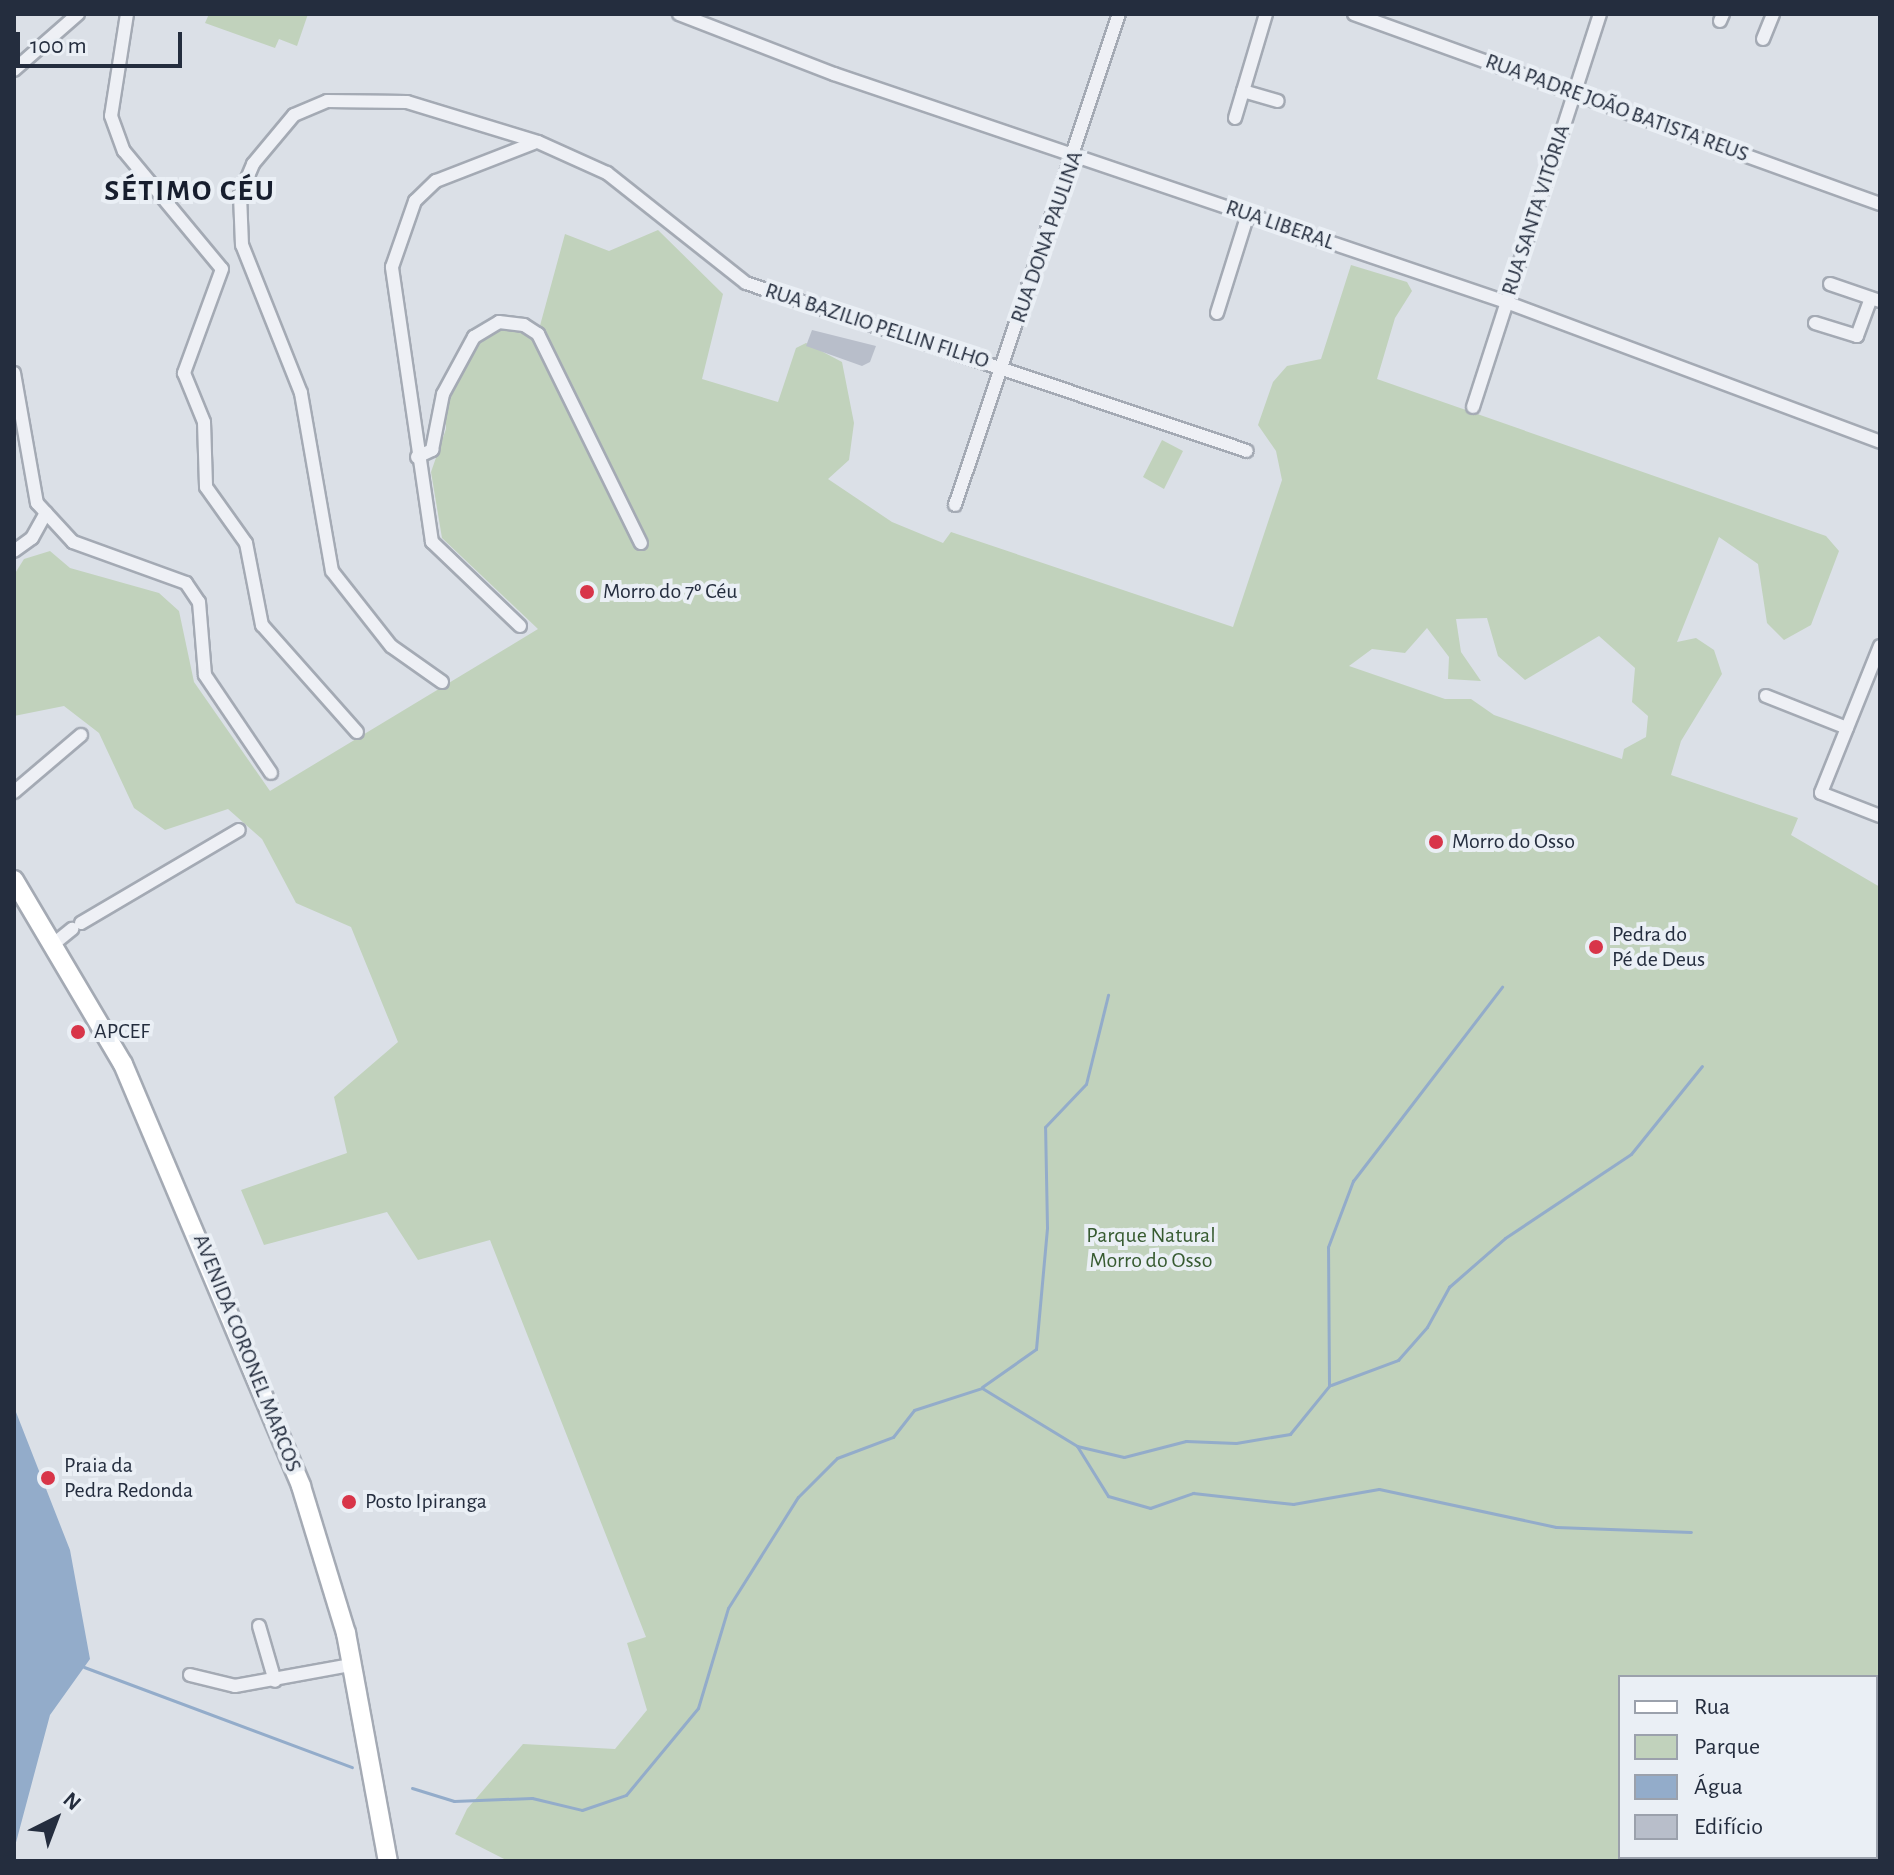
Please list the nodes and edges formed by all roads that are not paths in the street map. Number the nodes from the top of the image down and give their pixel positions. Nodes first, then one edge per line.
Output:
1 (78, 14) edge
2 (127, 14) edge
3 (679, 14) edge
4 (1119, 14) edge
5 (1266, 14) edge
6 (1354, 14) edge
7 (1600, 14) edge
8 (1773, 14) edge
9 (1763, 39) dead end
10 (14, 70) edge
11 (1243, 91) junction
12 (1575, 91) junction
13 (1278, 101) dead end
14 (1235, 118) dead end
15 (538, 142) junction
16 (1076, 155) junction
17 (1880, 204) edge
18 (1248, 214) junction
19 (246, 263) junction
20 (222, 269) junction
21 (1830, 284) dead end
22 (1876, 299) edge
23 (1506, 302) junction
24 (1217, 313) dead end
25 (1815, 323) dead end
26 (1002, 368) junction
27 (14, 373) edge
28 (1473, 407) dead end
29 (1880, 442) edge
30 (1247, 451) dead end
31 (417, 457) junction
32 (955, 505) dead end
33 (46, 513) junction
34 (641, 543) dead end
35 (14, 551) edge
36 (520, 626) dead end
37 (1880, 646) edge
38 (1876, 673) edge
39 (442, 682) dead end
40 (1766, 696) dead end
41 (1847, 728) junction
42 (357, 732) dead end
43 (81, 735) dead end
44 (271, 773) dead end
45 (14, 792) edge
46 (1880, 816) edge
47 (239, 830) dead end
48 (14, 880) edge
49 (56, 942) junction
50 (259, 1626) dead end
51 (351, 1665) junction
52 (190, 1675) dead end
53 (275, 1681) junction
54 (388, 1861) edge

1 - 10 street
2 - 20 street
3 - 16 street, RUA LIBERAL
4 - 16 street, RUA DONA PAULINA
5 - 11 street
6 - 12 street, RUA PADRE JOÃO BATISTA REUS
7 - 12 street, RUA SANTA VITÓRIA
8 - 9 street
11 - 13 street
11 - 14 street
12 - 17 street, RUA PADRE JOÃO BATISTA REUS
12 - 23 street, RUA SANTA VITÓRIA
15 - 19 street, RUA BAZILIO PELLIN FILHO
15 - 26 street, RUA BAZILIO PELLIN FILHO
15 - 31 street
16 - 18 street, RUA LIBERAL
16 - 26 street, RUA DONA PAULINA
18 - 23 street, RUA LIBERAL
18 - 24 street
19 - 20 street
19 - 39 street, RUA BAZILIO PELLIN FILHO
20 - 42 street
21 - 22 street
22 - 25 street
23 - 28 street, RUA SANTA VITÓRIA
23 - 29 street, RUA LIBERAL
26 - 30 street, RUA BAZILIO PELLIN FILHO
26 - 32 street, RUA DONA PAULINA
27 - 33 street
31 - 34 street
31 - 36 street
33 - 35 street
33 - 44 street
37 - 38 street
38 - 41 street
40 - 41 street
41 - 46 street
43 - 45 street
47 - 49 street
48 - 49 main road, AVENIDA CORONEL MARCOS
49 - 51 main road, AVENIDA CORONEL MARCOS
50 - 53 street
51 - 53 street
51 - 54 main road, AVENIDA CORONEL MARCOS
52 - 53 street

